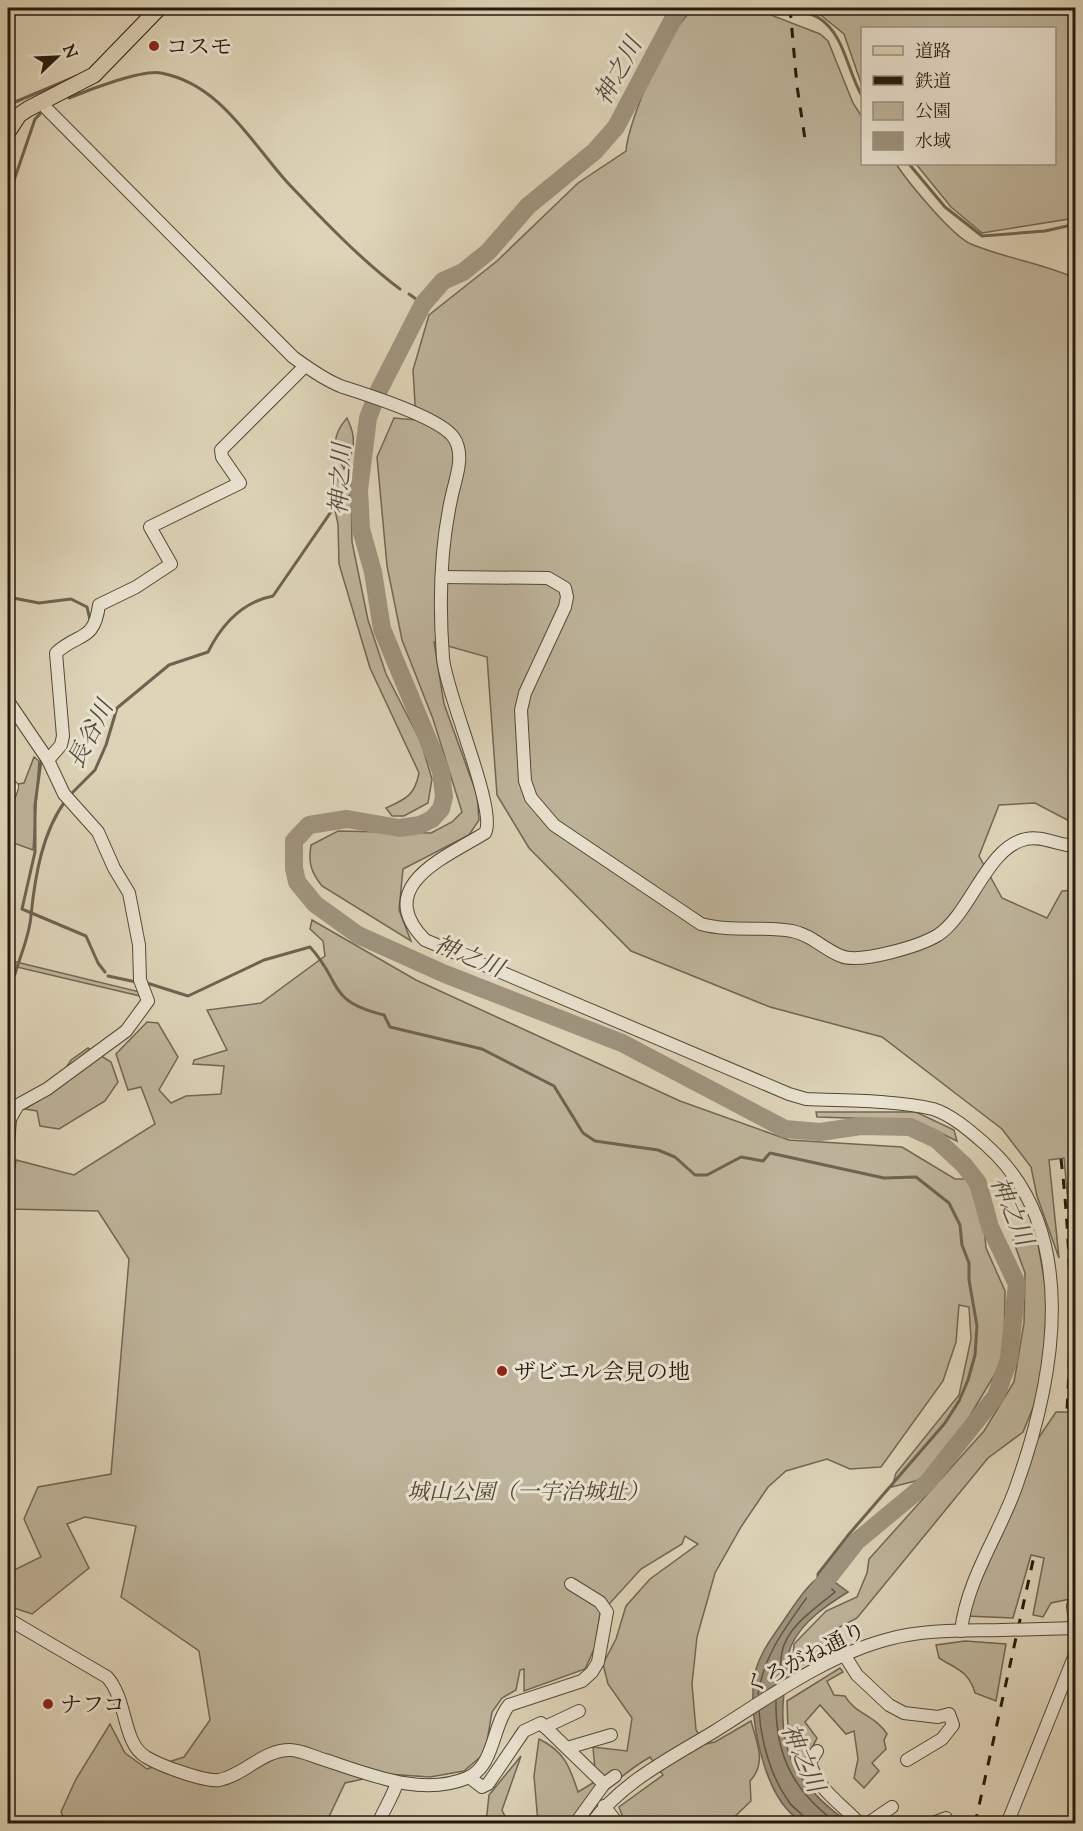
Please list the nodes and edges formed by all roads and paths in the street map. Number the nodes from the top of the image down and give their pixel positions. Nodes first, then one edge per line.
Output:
1 (159, 8) edge
2 (41, 103) junction
3 (8, 132) edge
4 (305, 366) junction
5 (442, 577) junction
6 (8, 701) edge
7 (48, 760) junction
8 (8, 784) edge
9 (8, 799) edge
10 (1076, 846) edge
11 (8, 1144) edge
12 (570, 1584) dead end
13 (1076, 1598) edge
14 (8, 1619) edge
15 (1076, 1630) edge
16 (961, 1631) junction
17 (1076, 1652) edge
18 (845, 1656) junction
19 (579, 1712) dead end
20 (545, 1726) junction
21 (611, 1735) dead end
22 (567, 1748) junction
23 (817, 1751) dead end
24 (907, 1760) dead end
25 (469, 1777) junction
26 (397, 1783) junction
27 (604, 1806) junction
28 (892, 1807) dead end
29 (946, 1818) dead end
30 (378, 1824) edge
31 (575, 1824) edge
32 (591, 1824) edge
33 (618, 1824) edge
34 (860, 1824) edge
35 (867, 1824) edge
36 (930, 1824) edge
37 (1007, 1824) edge

1 - 2 main road
2 - 3 main road
2 - 4 street
4 - 5 street
4 - 7 street
5 - 10 street
5 - 16 street
6 - 7 street
7 - 11 street
8 - 9 street
12 - 25 street
13 - 15 street
14 - 26 street
15 - 16 street, くろがね通り, bridge
16 - 18 street, くろがね通り
17 - 37 street
18 - 24 street
18 - 27 street, くろがね通り
19 - 20 street
20 - 22 street
20 - 25 street
21 - 22 street
22 - 31 street
23 - 34 street
25 - 26 street
26 - 30 street
27 - 32 street, くろがね通り
27 - 33 street
28 - 35 street
29 - 36 street

